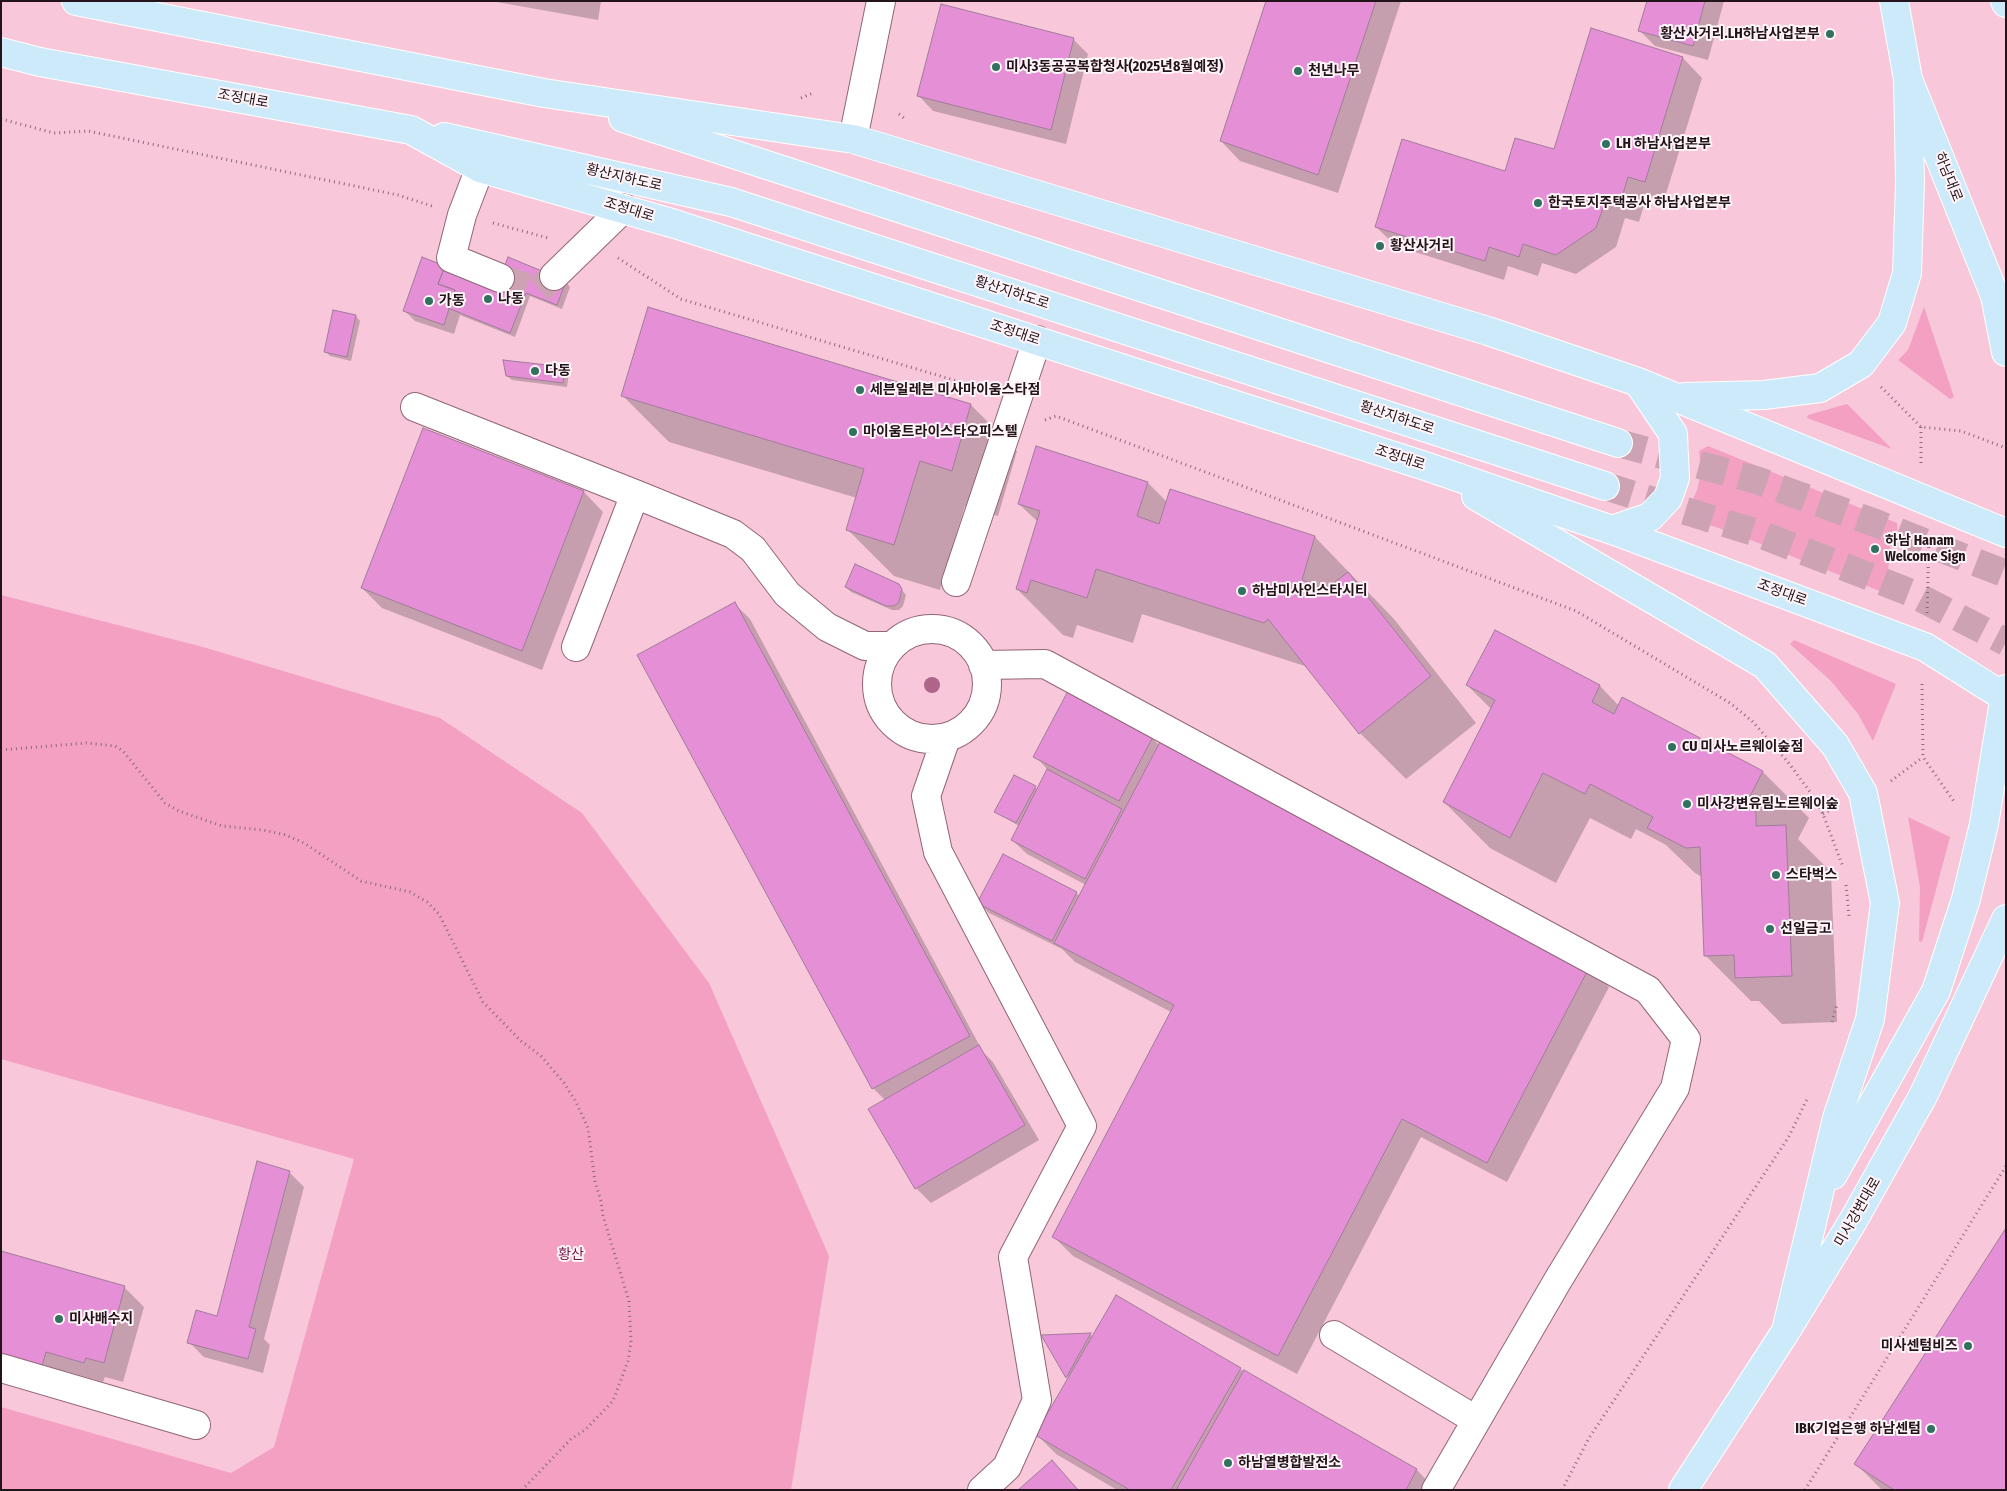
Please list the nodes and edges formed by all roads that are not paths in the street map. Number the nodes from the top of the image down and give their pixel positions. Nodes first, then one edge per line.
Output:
1 (76, 1) edge
2 (880, 1) edge
3 (1894, 1) edge
4 (1, 52) edge
5 (1908, 79) junction
6 (544, 93) junction
7 (411, 130) junction
8 (854, 139) junction
9 (480, 168) junction
10 (624, 208) junction
11 (554, 276) tunnel mouth
12 (500, 278) tunnel mouth
13 (1037, 340) junction
14 (2006, 352) edge
15 (1638, 382) junction
16 (1673, 397) junction
17 (415, 407) dead end
18 (1618, 443) tunnel mouth
19 (1425, 466) junction
20 (1604, 486) tunnel mouth
21 (635, 494) junction
22 (1612, 530) junction
23 (2006, 533) edge
24 (956, 582) dead end
25 (892, 646) junction
26 (576, 647) dead end
27 (983, 665) junction
28 (2005, 695) edge
29 (946, 738) junction
30 (2006, 919) edge
31 (1816, 1204) junction
32 (1786, 1331) junction
33 (1334, 1336) dead end
34 (1, 1368) edge
35 (1476, 1420) junction
36 (196, 1425) dead end
37 (982, 1490) edge
38 (1436, 1490) edge
39 (1683, 1490) edge

1 - 6 main road
2 - 8 street
3 - 5 main road, 하남대로
4 - 7 main road, 조정대로
5 - 14 main road, 하남대로
5 - 16 main road
6 - 8 main road
6 - 18 main road
7 - 9 main road, 조정대로
7 - 20 main road, 황산지하도로
8 - 15 main road
9 - 10 main road, 조정대로
9 - 12 street
10 - 11 street
10 - 13 main road, 조정대로
13 - 19 main road, 조정대로
13 - 24 street
15 - 16 main road
15 - 22 main road
16 - 23 main road
17 - 21 street
19 - 22 main road, 조정대로
19 - 31 main road
21 - 25 street
21 - 26 street
22 - 28 main road, 조정대로
25 - 27 street
25 - 29 street
27 - 29 street
27 - 35 street
28 - 31 main road
29 - 37 street
30 - 32 main road, 미사강변대로
31 - 32 main road
32 - 39 main road, 미사강변대로
33 - 35 street
34 - 36 street
35 - 38 street

